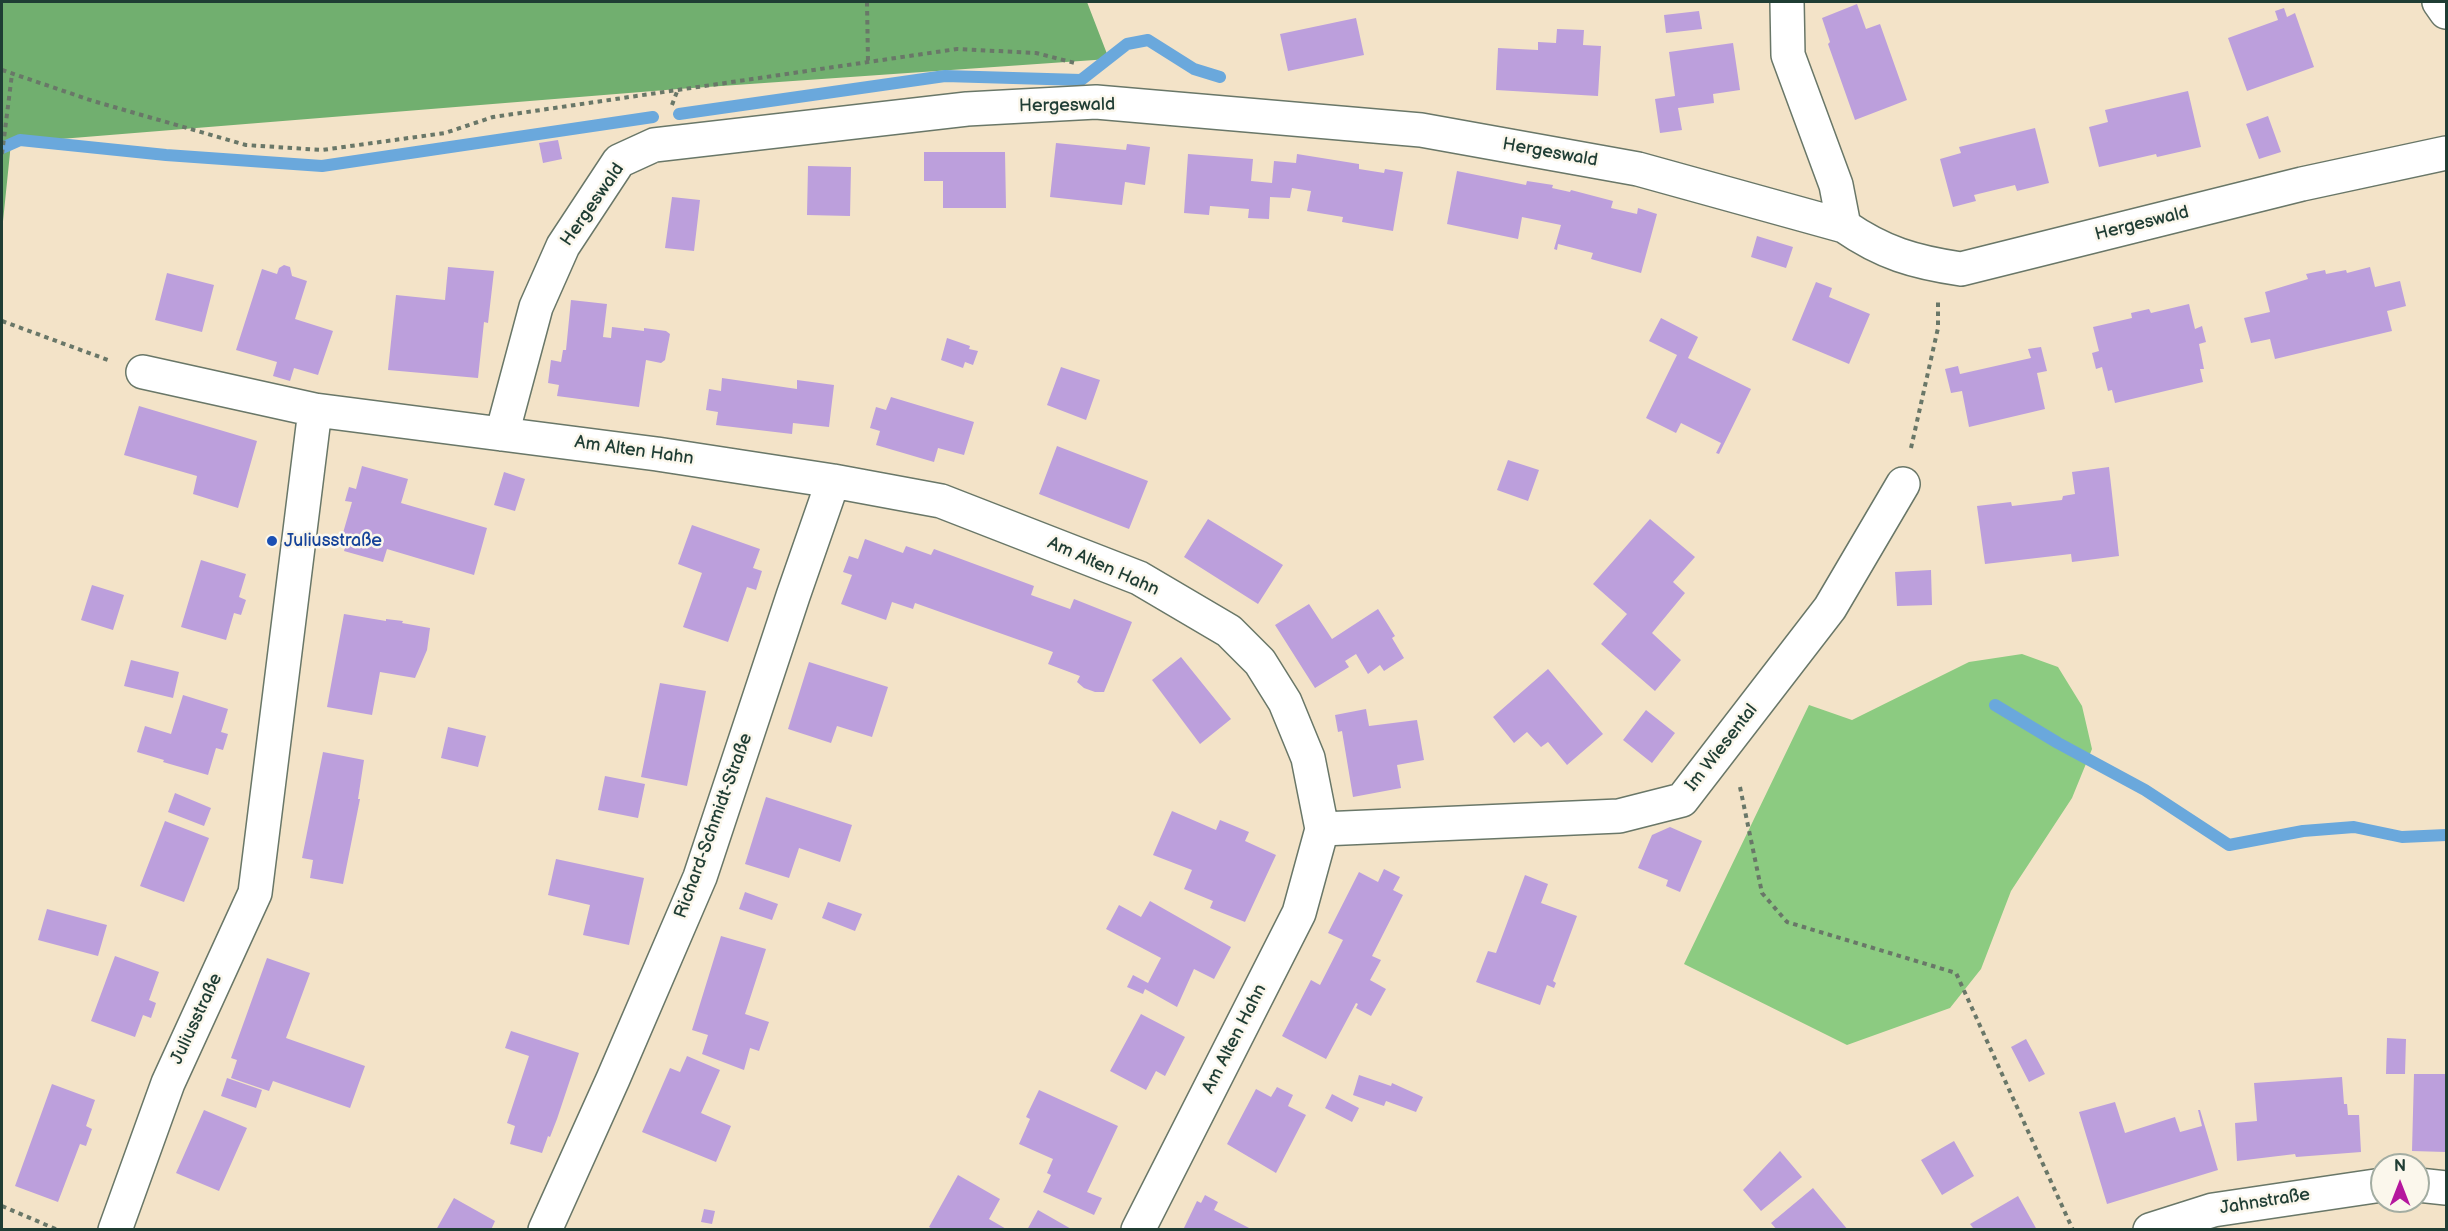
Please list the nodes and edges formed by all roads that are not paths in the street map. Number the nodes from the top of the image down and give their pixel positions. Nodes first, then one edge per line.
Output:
1 (1787, 2) edge
2 (2439, 2) edge
3 (2446, 12) edge
4 (2446, 153) edge
5 (1844, 226) junction
6 (143, 372) road end
7 (315, 410) junction
8 (502, 434) junction
9 (833, 481) junction
10 (1903, 484) road end
11 (1322, 829) junction
12 (2430, 1186) edge
13 (2370, 1187) edge
14 (2446, 1188) edge
15 (116, 1230) edge
16 (545, 1230) edge
17 (1138, 1230) edge
18 (2150, 1230) edge

1 - 5 street
2 - 3 street
4 - 5 street, Hergeswald
5 - 8 street, Hergeswald
6 - 7 street
7 - 8 street, Am Alten Hahn
7 - 15 street, Juliusstraße
8 - 9 street, Am Alten Hahn
9 - 11 street, Am Alten Hahn
9 - 16 street, Richard-Schmidt-Straße
10 - 11 street, Im Wiesental
11 - 17 street, Am Alten Hahn
12 - 14 street
13 - 18 street, Jahnstraße

